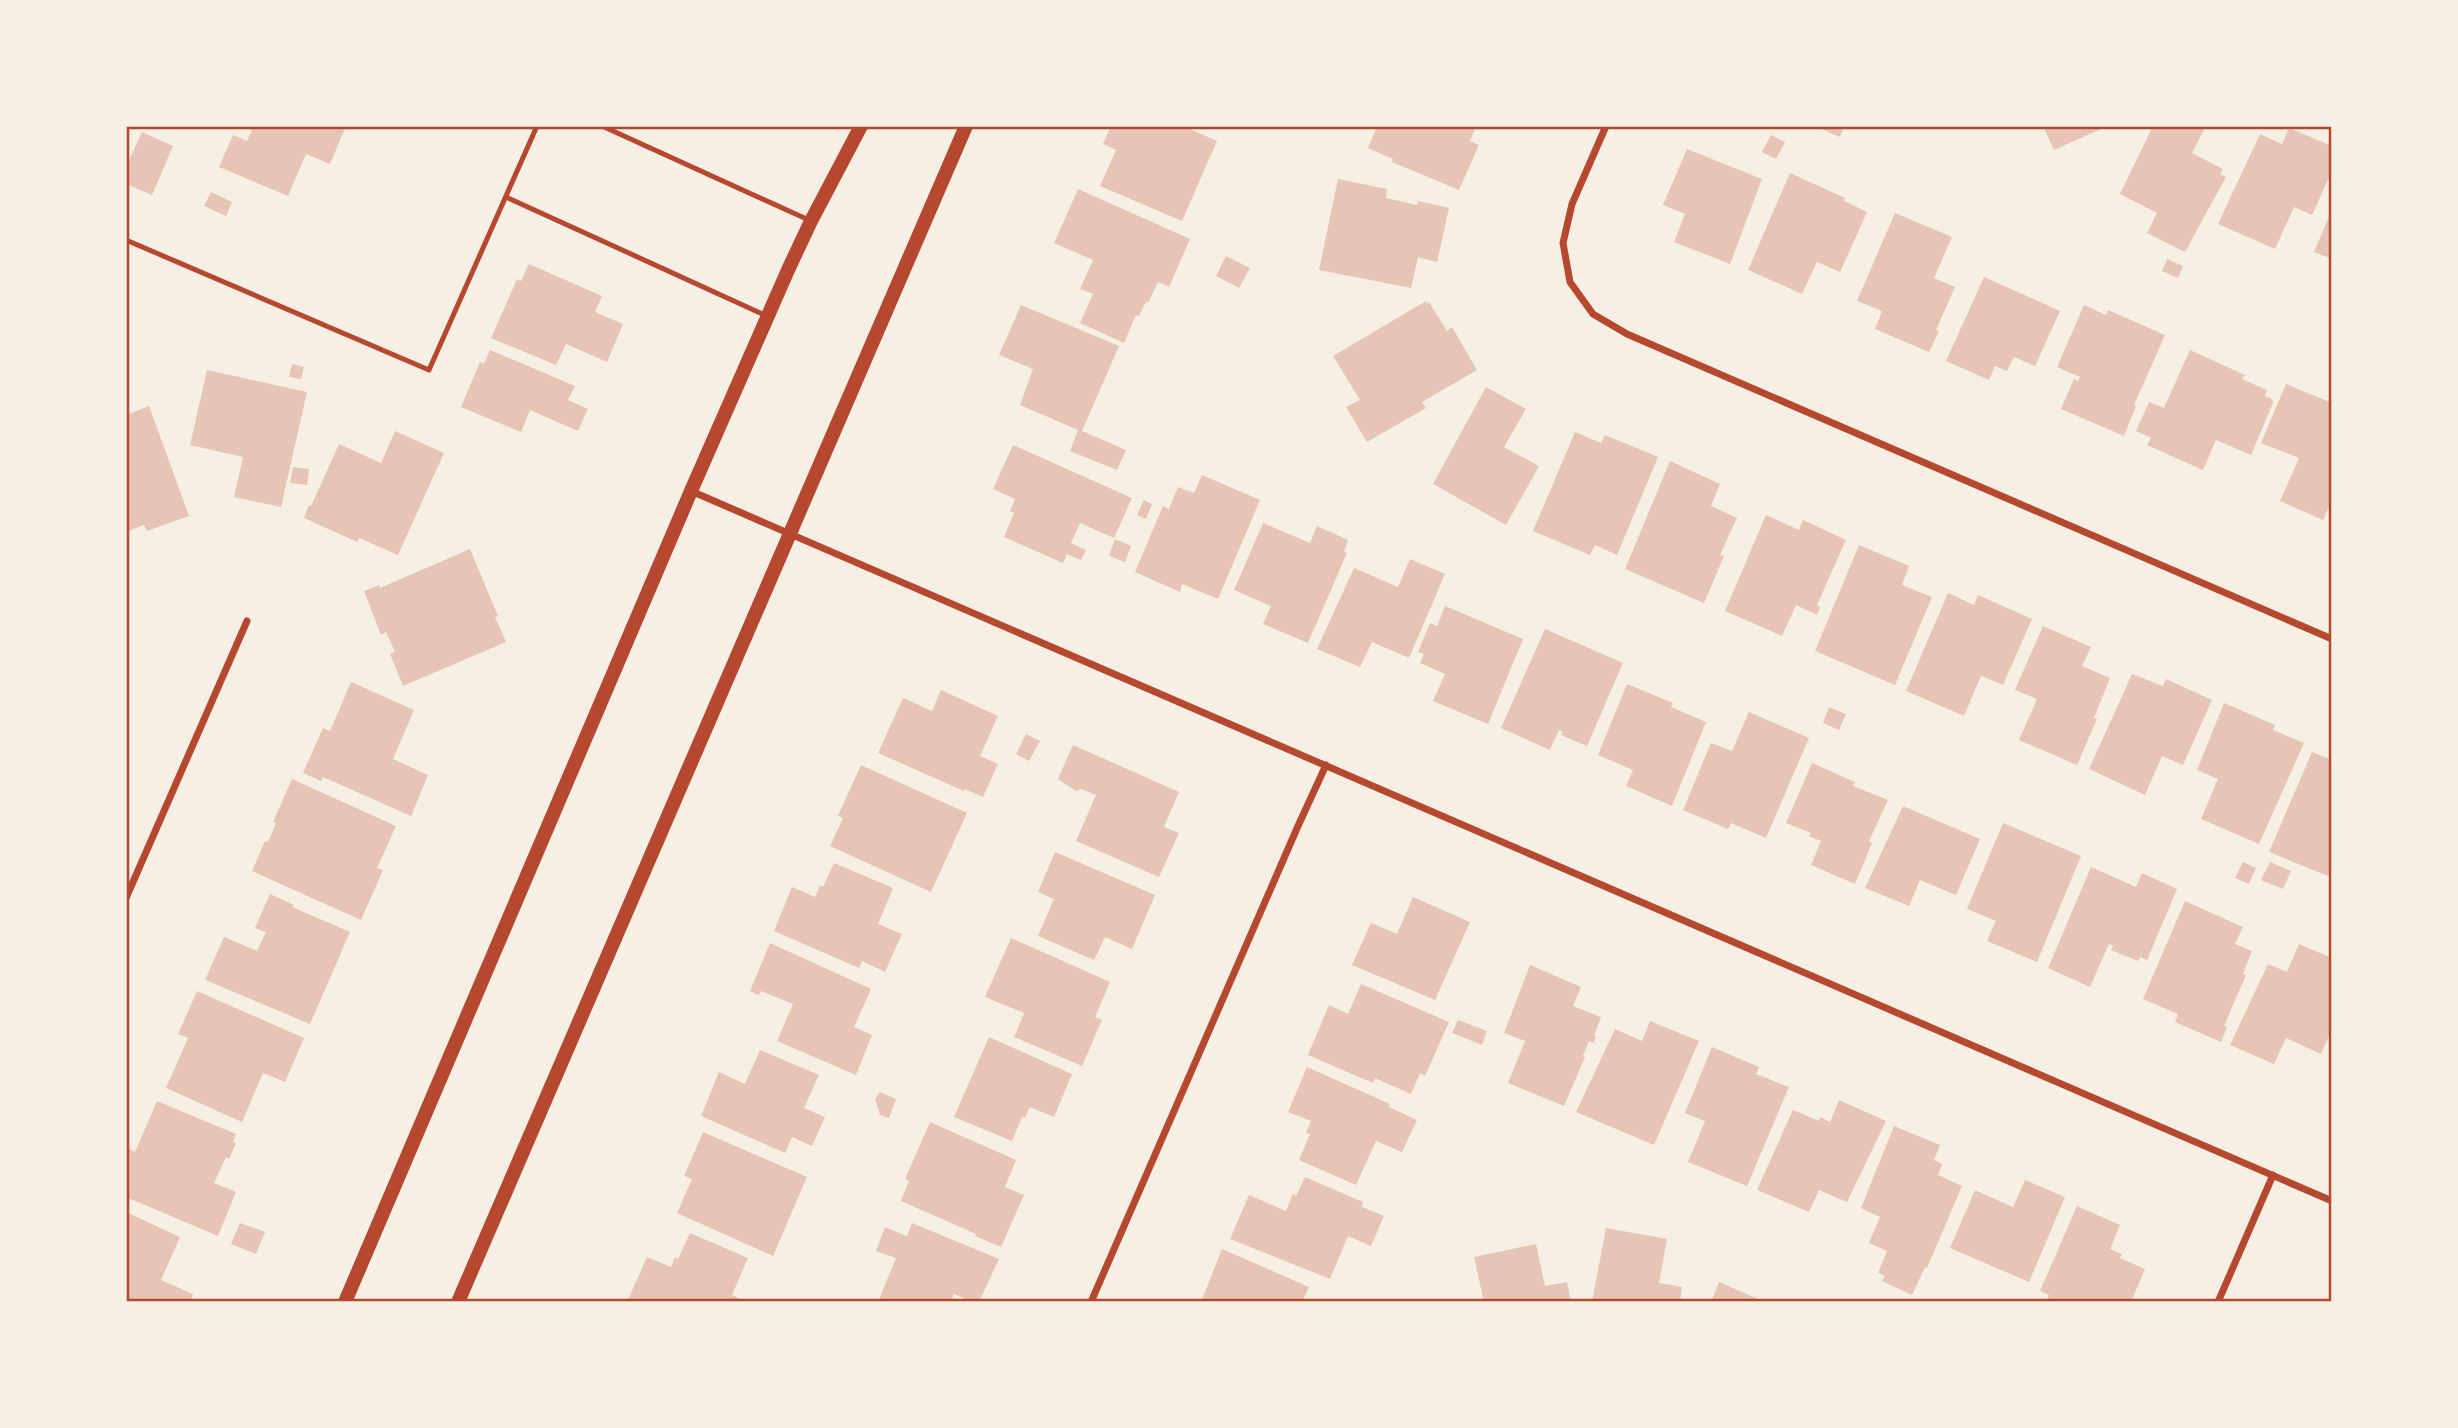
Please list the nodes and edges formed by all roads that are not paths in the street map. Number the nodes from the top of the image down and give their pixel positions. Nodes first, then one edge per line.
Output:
1 (537, 126) edge
2 (601, 126) edge
3 (861, 126) edge
4 (966, 126) edge
5 (1606, 126) edge
6 (506, 197) junction
7 (811, 221) junction
8 (126, 240) edge
9 (768, 316) junction
10 (691, 491) junction
11 (788, 534) junction
12 (247, 621) dead end
13 (2332, 639) edge
14 (1326, 765) junction
15 (126, 898) edge
16 (2273, 1175) junction
17 (2332, 1201) edge
18 (345, 1302) edge
19 (458, 1302) edge
20 (1091, 1302) edge
21 (2218, 1302) edge

1 - 6 lane
2 - 7 lane
3 - 7 main road
4 - 11 main road
5 - 13 street
6 - 8 lane
6 - 9 lane
7 - 9 main road
9 - 10 main road
10 - 11 street
10 - 18 main road
11 - 14 street
11 - 19 main road
12 - 15 street
14 - 16 street
14 - 20 street
16 - 17 street
16 - 21 street

